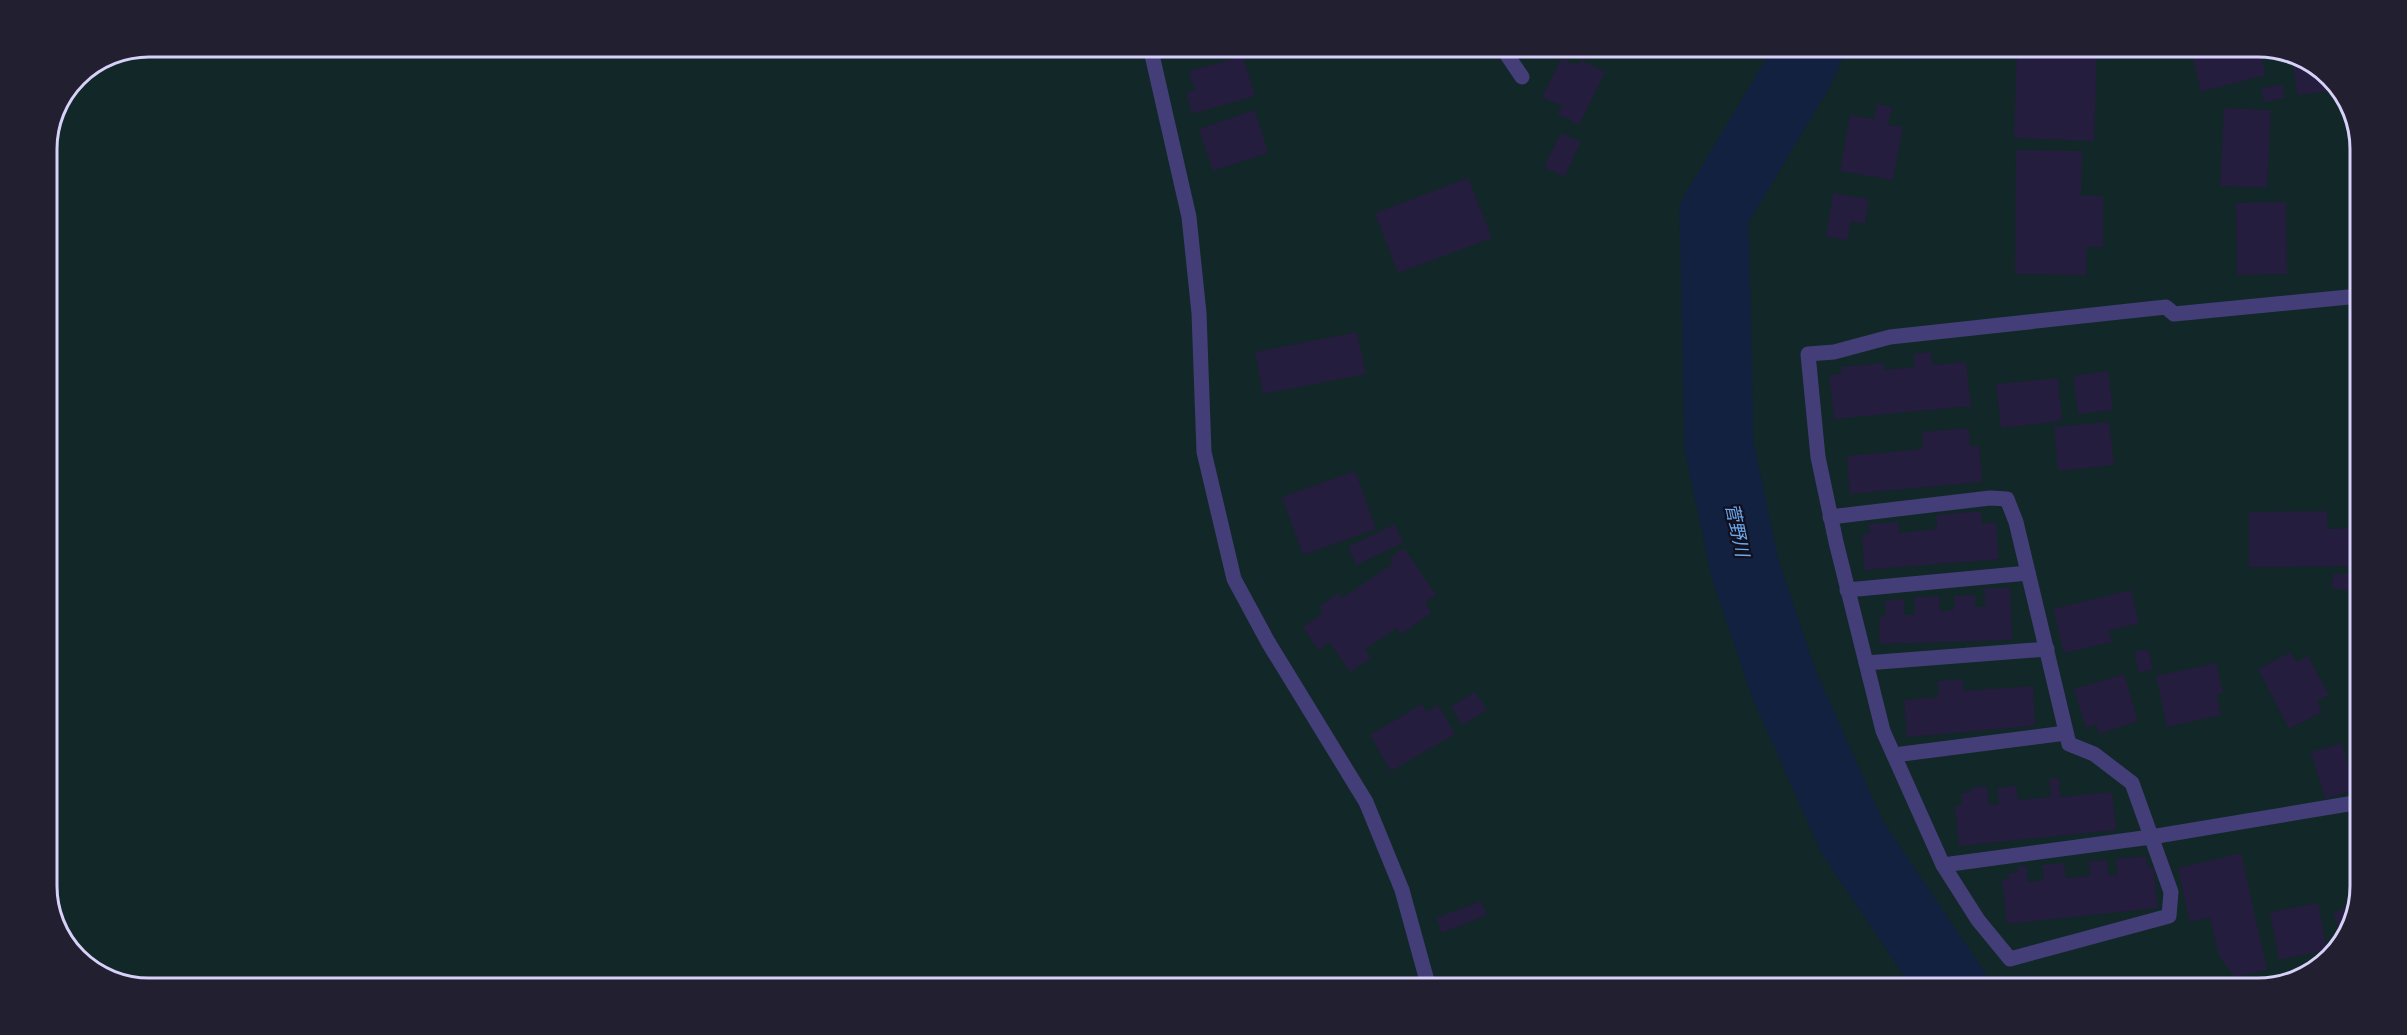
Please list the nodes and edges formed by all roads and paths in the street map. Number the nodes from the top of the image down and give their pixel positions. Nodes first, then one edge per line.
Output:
1 (1153, 57) edge
2 (1508, 57) edge
3 (1522, 77) dead end
4 (2350, 297) edge
5 (1830, 517) junction
6 (2028, 573) junction
7 (1847, 590) junction
8 (2047, 649) junction
9 (1866, 663) junction
10 (2066, 733) junction
11 (1894, 755) junction
12 (2350, 804) edge
13 (2151, 837) junction
14 (1943, 866) junction
15 (1426, 978) edge

1 - 15 street
2 - 3 street
4 - 5 street
5 - 6 street
5 - 7 street
6 - 7 street
6 - 8 street
7 - 9 street
8 - 9 street
8 - 10 street
9 - 11 street
10 - 11 street
10 - 13 street
11 - 14 street
12 - 13 street
13 - 14 street
13 - 14 street

